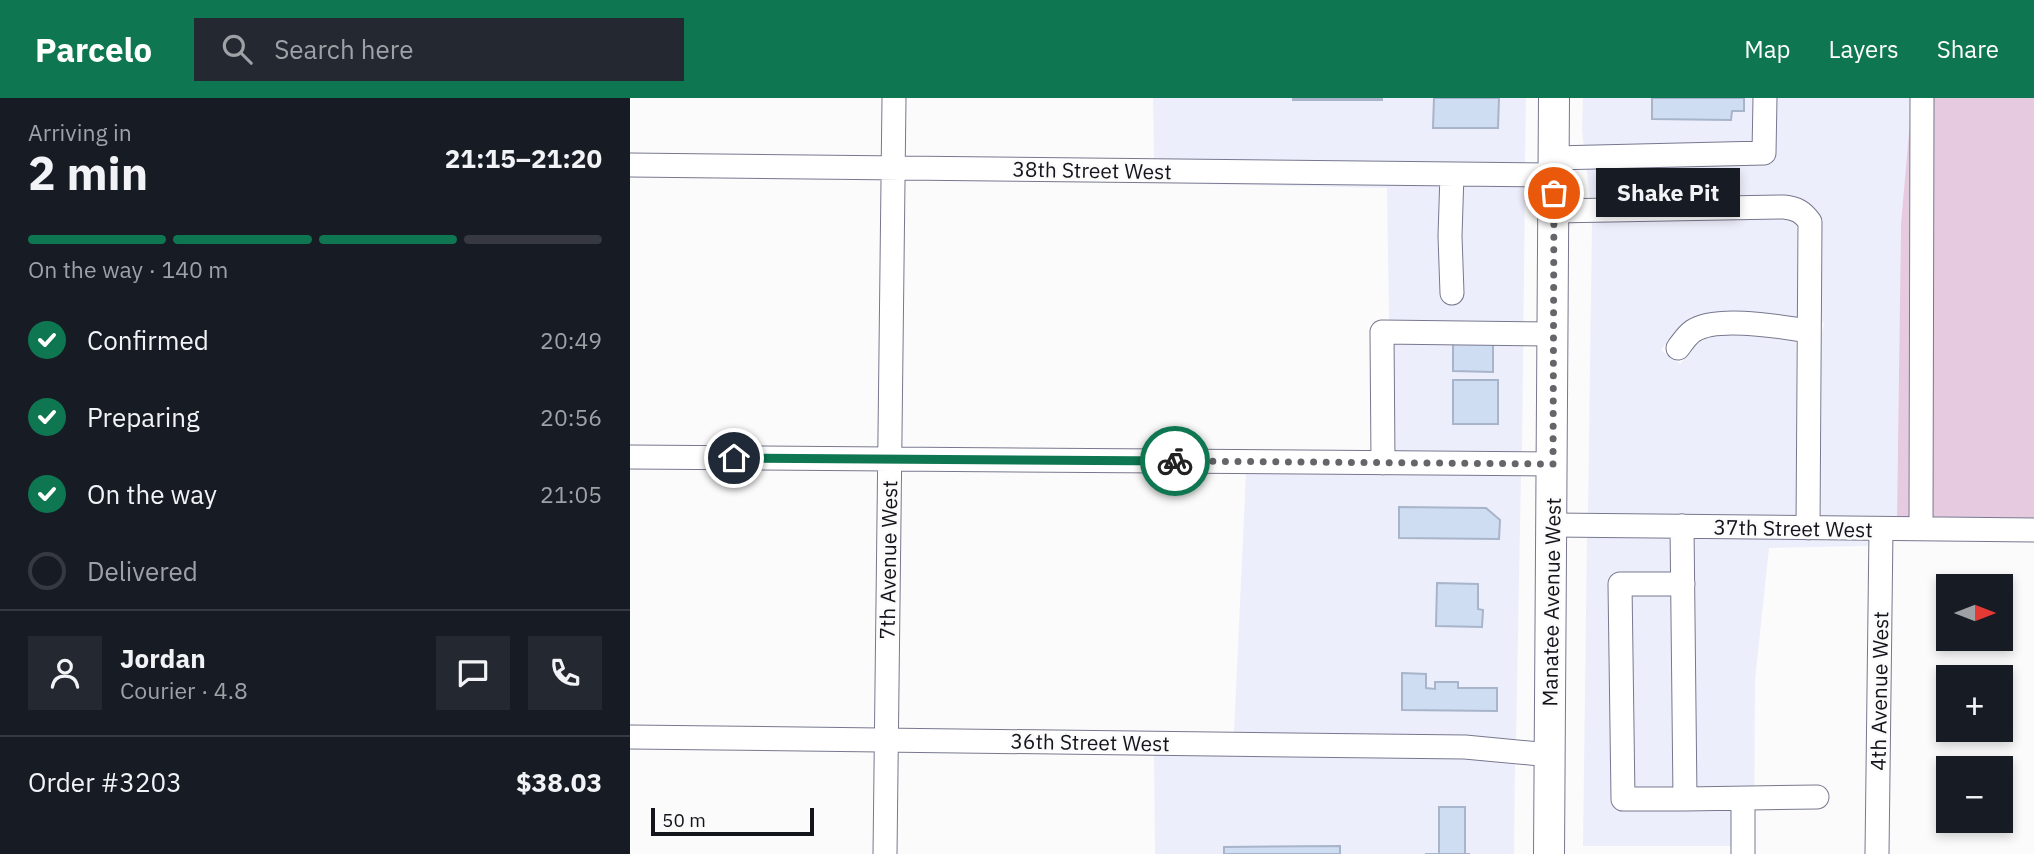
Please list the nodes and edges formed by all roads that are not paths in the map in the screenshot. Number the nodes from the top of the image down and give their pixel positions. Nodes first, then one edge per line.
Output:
1 (894, 98) edge
2 (1554, 98) edge
3 (1765, 98) edge
4 (1922, 98) edge
5 (630, 165) edge
6 (1554, 166) junction
7 (893, 168) junction
8 (1452, 174) junction
9 (1554, 211) junction
10 (1452, 293) dead end
11 (1809, 331) junction
12 (1553, 334) junction
13 (1678, 348) dead end
14 (630, 457) edge
15 (889, 460) junction
16 (1383, 463) junction
17 (1553, 464) junction
18 (1553, 525) junction
19 (1682, 526) junction
20 (1808, 528) junction
21 (1921, 528) junction
22 (1881, 529) junction
23 (2034, 530) edge
24 (1683, 584) junction
25 (630, 737) edge
26 (886, 739) junction
27 (1550, 755) junction
28 (1817, 797) dead end
29 (1685, 799) junction
30 (1743, 799) junction
31 (885, 854) edge
32 (1549, 854) edge
33 (1743, 854) edge
34 (1877, 854) edge

1 - 7 street, 7th Avenue West
2 - 6 main road, Manatee Avenue West
3 - 6 street, 38th Street West
4 - 21 street
5 - 7 street, 38th Street West
6 - 8 street, 38th Street West
6 - 9 main road, Manatee Avenue West
7 - 8 street, 38th Street West
7 - 15 street, 7th Avenue West
8 - 10 street
9 - 11 street
9 - 12 main road, Manatee Avenue West
11 - 13 street
11 - 20 street
12 - 16 street
12 - 17 main road, Manatee Avenue West
14 - 15 street
15 - 16 street
15 - 26 street, 7th Avenue West
16 - 17 street
17 - 18 main road, Manatee Avenue West
18 - 19 street, 37th Street West
18 - 27 main road, Manatee Avenue West
19 - 20 street, 37th Street West
19 - 24 street
20 - 22 street, 37th Street West
21 - 22 street, 37th Street West
21 - 23 street, 37th Street West
22 - 34 street, 4th Avenue West
24 - 29 street
24 - 29 street
25 - 26 street, 36th Street West
26 - 27 street, 36th Street West
26 - 31 street, 7th Avenue West
27 - 32 main road, Manatee Avenue West
28 - 30 street
29 - 30 street
30 - 33 street

